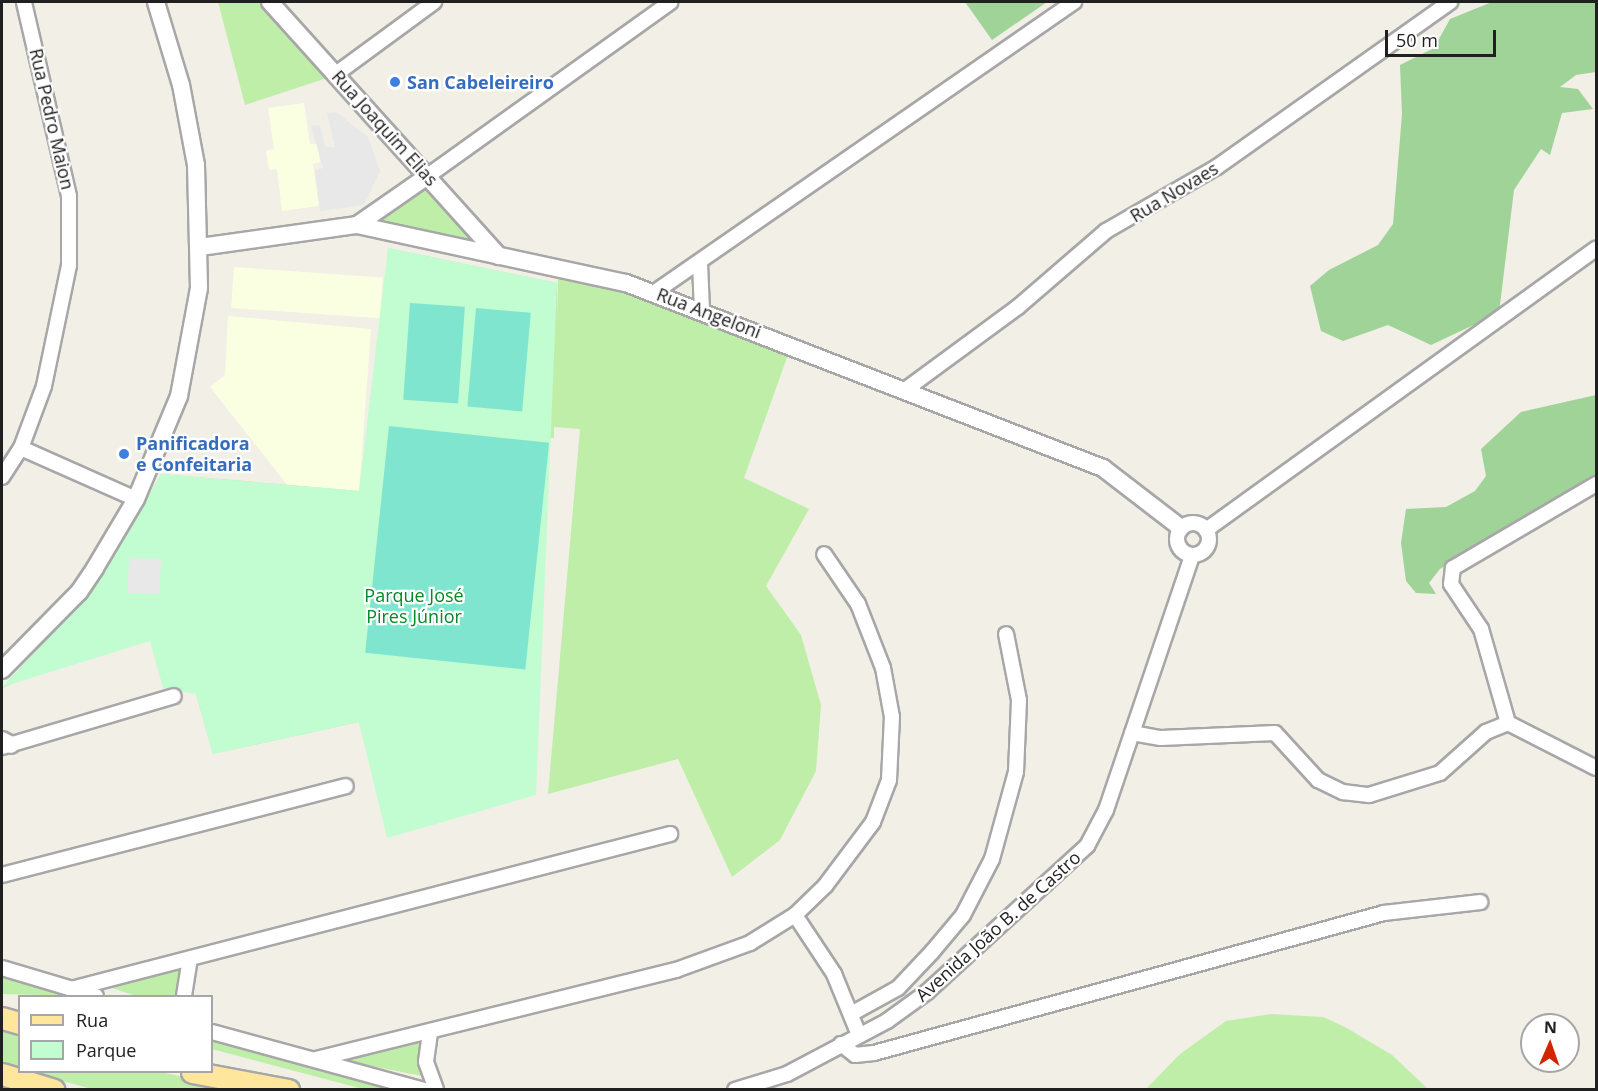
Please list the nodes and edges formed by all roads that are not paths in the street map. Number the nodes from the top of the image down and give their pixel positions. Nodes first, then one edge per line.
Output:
1 (24, 2) edge
2 (156, 2) edge
3 (270, 2) edge
4 (434, 2) edge
5 (671, 2) edge
6 (1074, 2) edge
7 (1450, 2) edge
8 (336, 74) junction
9 (429, 175) junction
10 (357, 225) junction
11 (200, 247) junction
12 (1596, 249) edge
13 (499, 256) junction
14 (700, 263) junction
15 (655, 292) junction
16 (702, 310) junction
17 (905, 390) junction
18 (21, 448) junction
19 (2, 477) edge
20 (1596, 484) edge
21 (136, 499) junction
22 (1181, 528) junction
23 (1206, 530) junction
24 (824, 554) dead end
25 (1192, 556) junction
26 (1006, 634) dead end
27 (2, 670) edge
28 (174, 696) dead end
29 (1508, 723) junction
30 (1132, 733) junction
31 (5, 744) edge
32 (1596, 768) edge
33 (346, 786) dead end
34 (670, 834) dead end
35 (2, 875) edge
36 (1480, 902) dead end
37 (795, 915) junction
38 (190, 960) junction
39 (2, 968) edge
40 (71, 989) junction
41 (92, 995) edge
42 (184, 995) edge
43 (851, 1014) junction
44 (2, 1018) edge
45 (18, 1022) edge
46 (213, 1032) edge
47 (430, 1033) junction
48 (859, 1035) junction
49 (841, 1044) junction
50 (316, 1059) junction
51 (203, 1073) edge
52 (2, 1074) edge
53 (54, 1089) edge
54 (288, 1089) edge
55 (424, 1089) edge
56 (436, 1089) edge
57 (735, 1089) edge

1 - 18 street, Rua Pedro Maion
2 - 11 street
3 - 8 street, Rua Joaquim Elias
4 - 8 street
5 - 9 street
6 - 14 street
7 - 17 street, Rua Novaes
8 - 9 street, Rua Joaquim Elias
9 - 10 street
9 - 13 street, Rua Joaquim Elias
10 - 11 street, Rua Angeloni
10 - 13 street, Rua Angeloni
11 - 21 street
12 - 23 street
13 - 15 street, Rua Angeloni
14 - 15 street
14 - 16 street
15 - 16 street, Rua Angeloni
16 - 17 street, Rua Angeloni
17 - 22 street, Rua Angeloni
18 - 19 street, Rua Pedro Maion
18 - 21 street
20 - 29 street
21 - 27 street
22 - 23 street
22 - 25 street
23 - 25 street
24 - 37 street
25 - 30 street, Avenida João B. de Castro
26 - 43 street
28 - 31 street
29 - 30 street
29 - 32 street
30 - 48 street, Avenida João B. de Castro
33 - 35 street
34 - 38 street
36 - 49 street
37 - 43 street
37 - 47 street
38 - 40 street
38 - 42 street
39 - 40 street
40 - 41 street
43 - 48 street
44 - 45 main road
46 - 50 street
47 - 50 street
47 - 56 street
48 - 49 street, Avenida João B. de Castro
49 - 57 street, Avenida João B. de Castro
50 - 55 street
51 - 54 main road
52 - 53 main road

